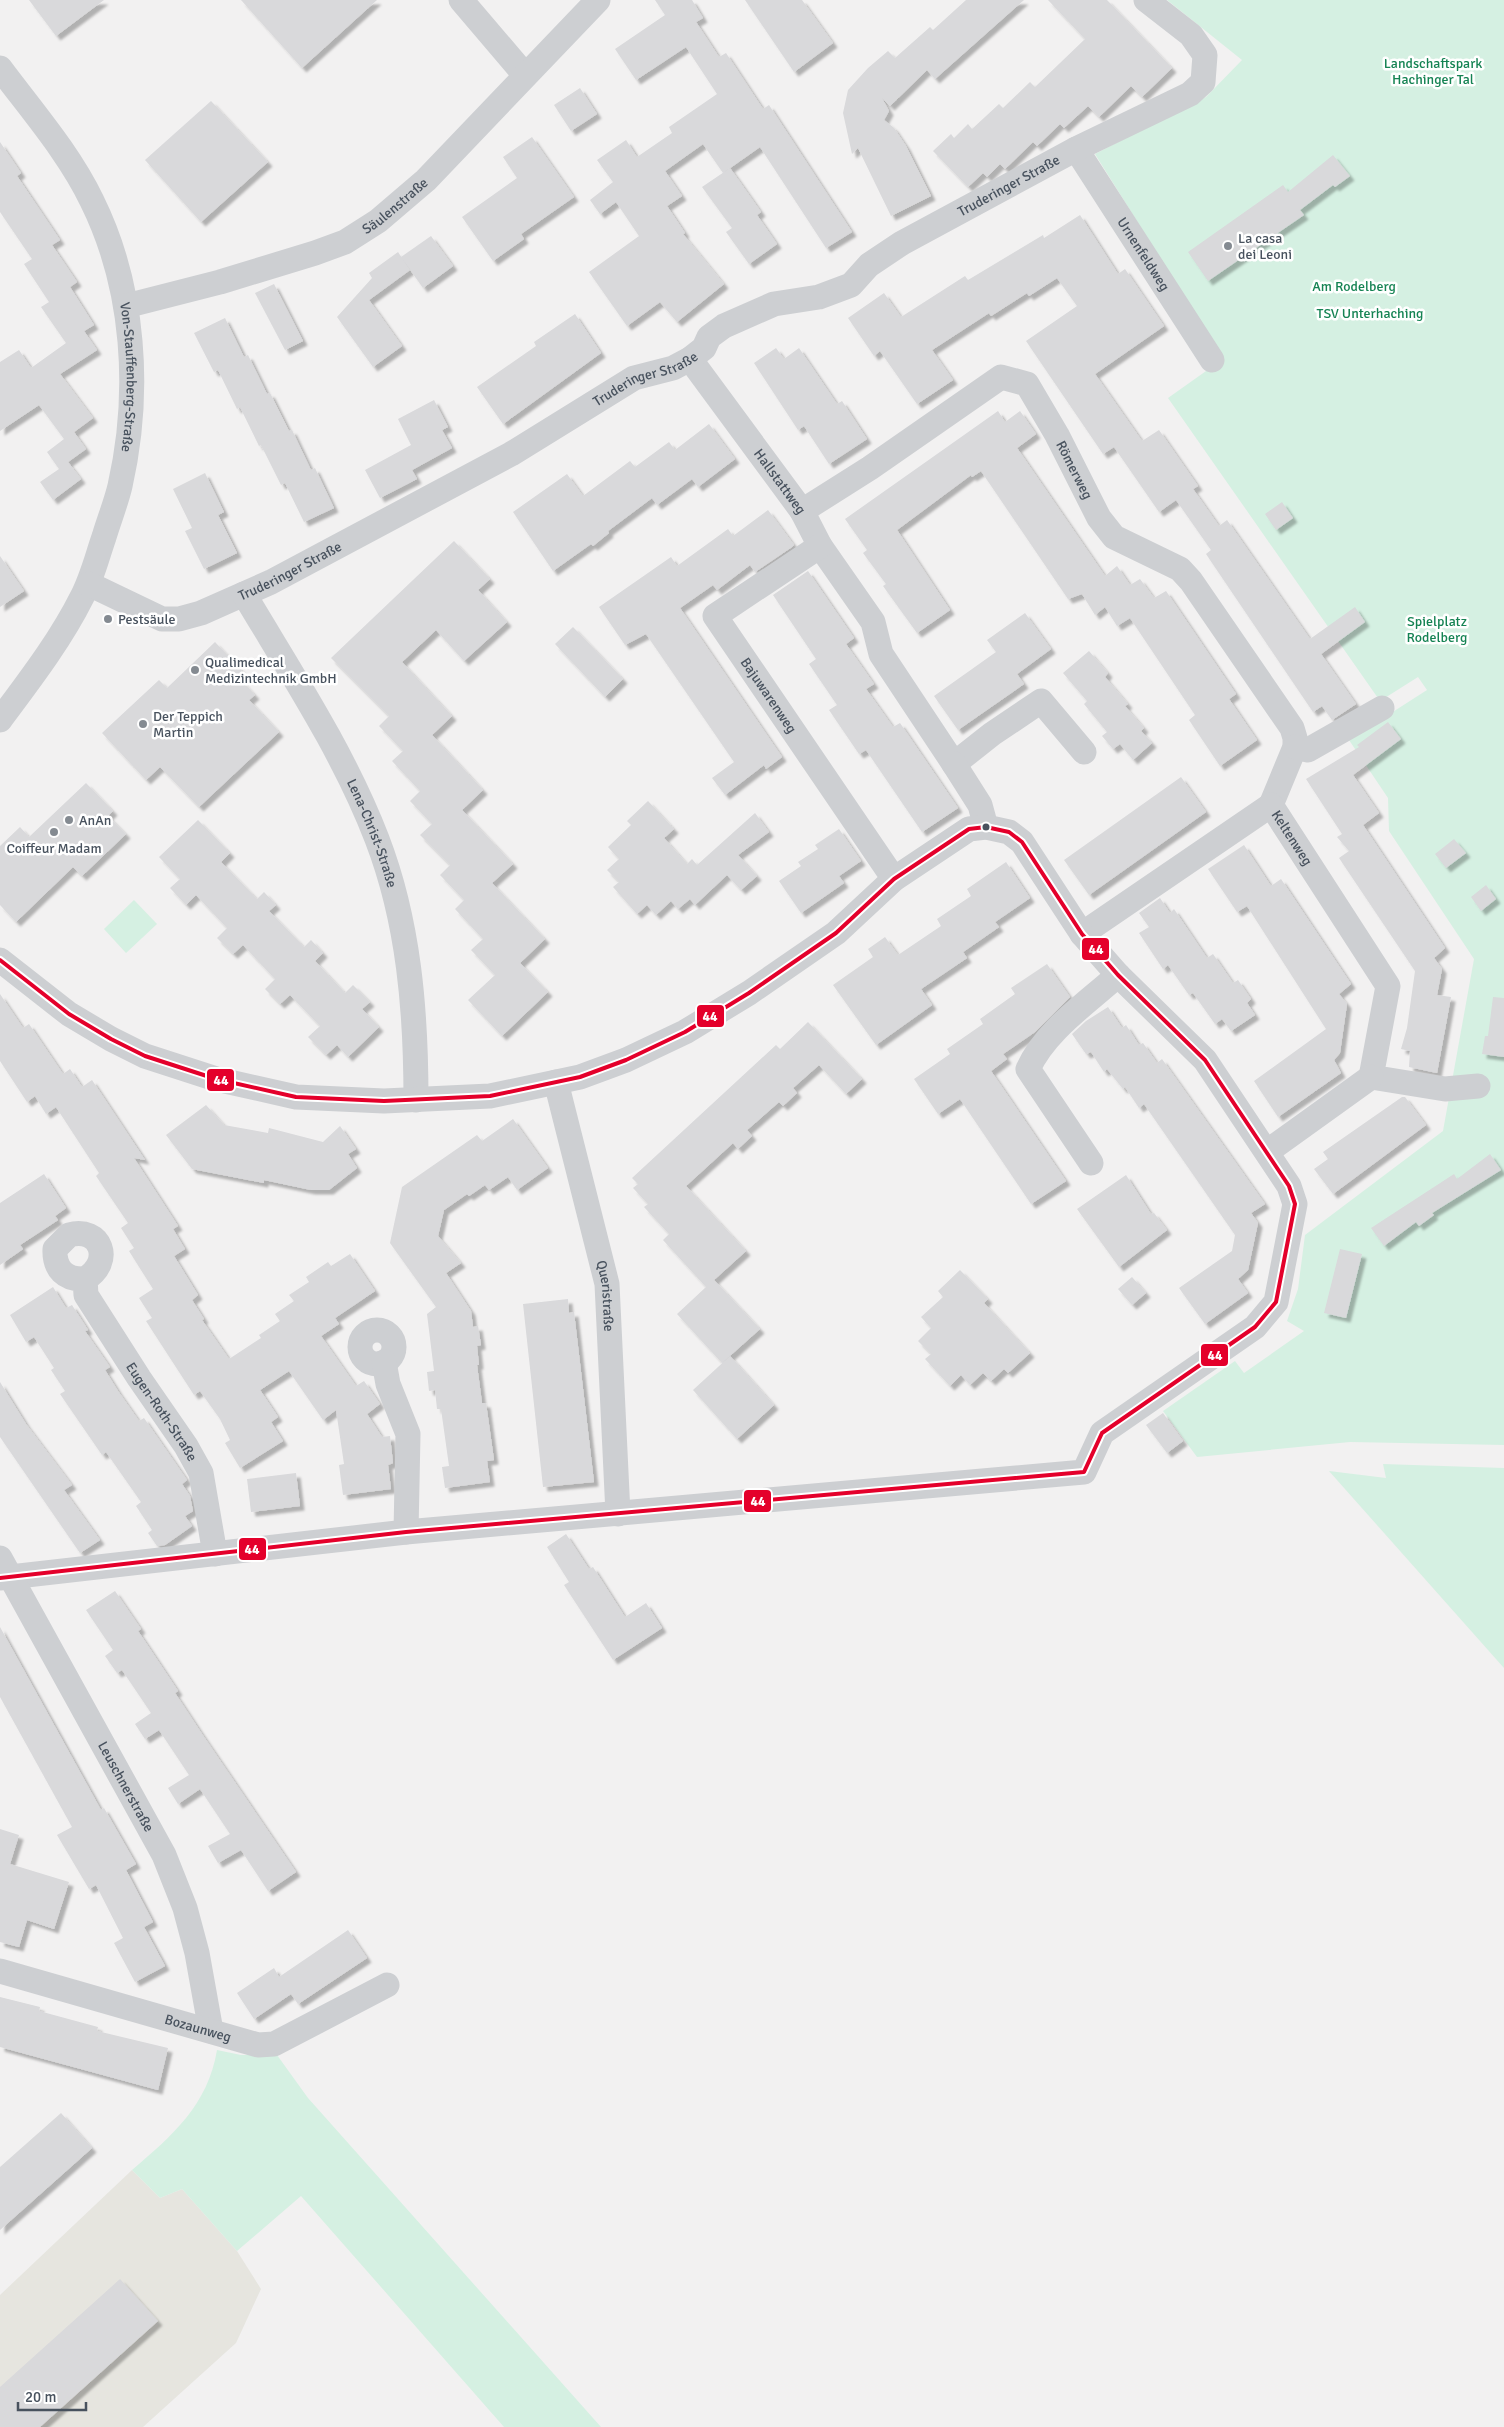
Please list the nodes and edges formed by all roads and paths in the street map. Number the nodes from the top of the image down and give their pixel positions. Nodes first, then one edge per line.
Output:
1 (461, 0) edge
2 (598, 0) edge
3 (1146, 0) edge
4 (0, 68) edge
5 (525, 75) junction
6 (1076, 149) junction
7 (126, 306) junction
8 (690, 359) junction
9 (1212, 360) dead end
10 (802, 511) junction
11 (820, 546) junction
12 (89, 584) junction
13 (244, 594) junction
14 (1382, 708) dead end
15 (0, 720) edge
16 (1294, 747) junction
17 (1084, 752) dead end
18 (954, 764) junction
19 (1271, 805) junction
20 (986, 827) junction
21 (894, 879) junction
22 (1082, 934) junction
23 (0, 960) edge
24 (1118, 975) junction
25 (1372, 1077) junction
26 (556, 1082) junction
27 (1478, 1086) dead end
28 (416, 1100) junction
29 (1268, 1151) junction
30 (1091, 1163) dead end
31 (85, 1279) dead end
32 (384, 1362) dead end
33 (618, 1514) junction
34 (406, 1532) junction
35 (215, 1554) junction
36 (4, 1571) edge
37 (0, 1971) edge
38 (387, 1985) dead end
39 (211, 2031) junction

1 - 5 street
2 - 5 street, Säulenstraße
3 - 6 street, Truderinger Straße
4 - 7 street, Von-Stauffenberg-Straße
5 - 7 street, Säulenstraße
6 - 8 street, Truderinger Straße
6 - 9 street, Urnenfeldweg
7 - 12 street, Von-Stauffenberg-Straße
8 - 10 street, Hallstattweg
8 - 13 street, Truderinger Straße
10 - 11 street, Hallstattweg
10 - 16 street, Römerweg
11 - 18 street, Hallstattweg
11 - 21 street, Bajuwarenweg
12 - 13 street, Truderinger Straße
12 - 15 street, Von-Stauffenberg-Straße
13 - 28 street, Lena-Christ-Straße
14 - 16 street
16 - 19 street
17 - 18 street
18 - 20 street, Hallstattweg
19 - 22 street, Keltenweg
19 - 25 street, Keltenweg
20 - 21 street
20 - 22 street
21 - 26 street
22 - 24 street
23 - 28 street
24 - 29 street
24 - 30 street
25 - 27 street
25 - 29 street
26 - 28 street
26 - 33 street, Queristraße
29 - 33 street
31 - 35 street, Eugen-Roth-Straße
32 - 34 street
33 - 34 street
34 - 35 street
35 - 36 street
36 - 39 street, Leuschnerstraße
37 - 39 street, Bozaunweg
38 - 39 street, Bozaunweg

